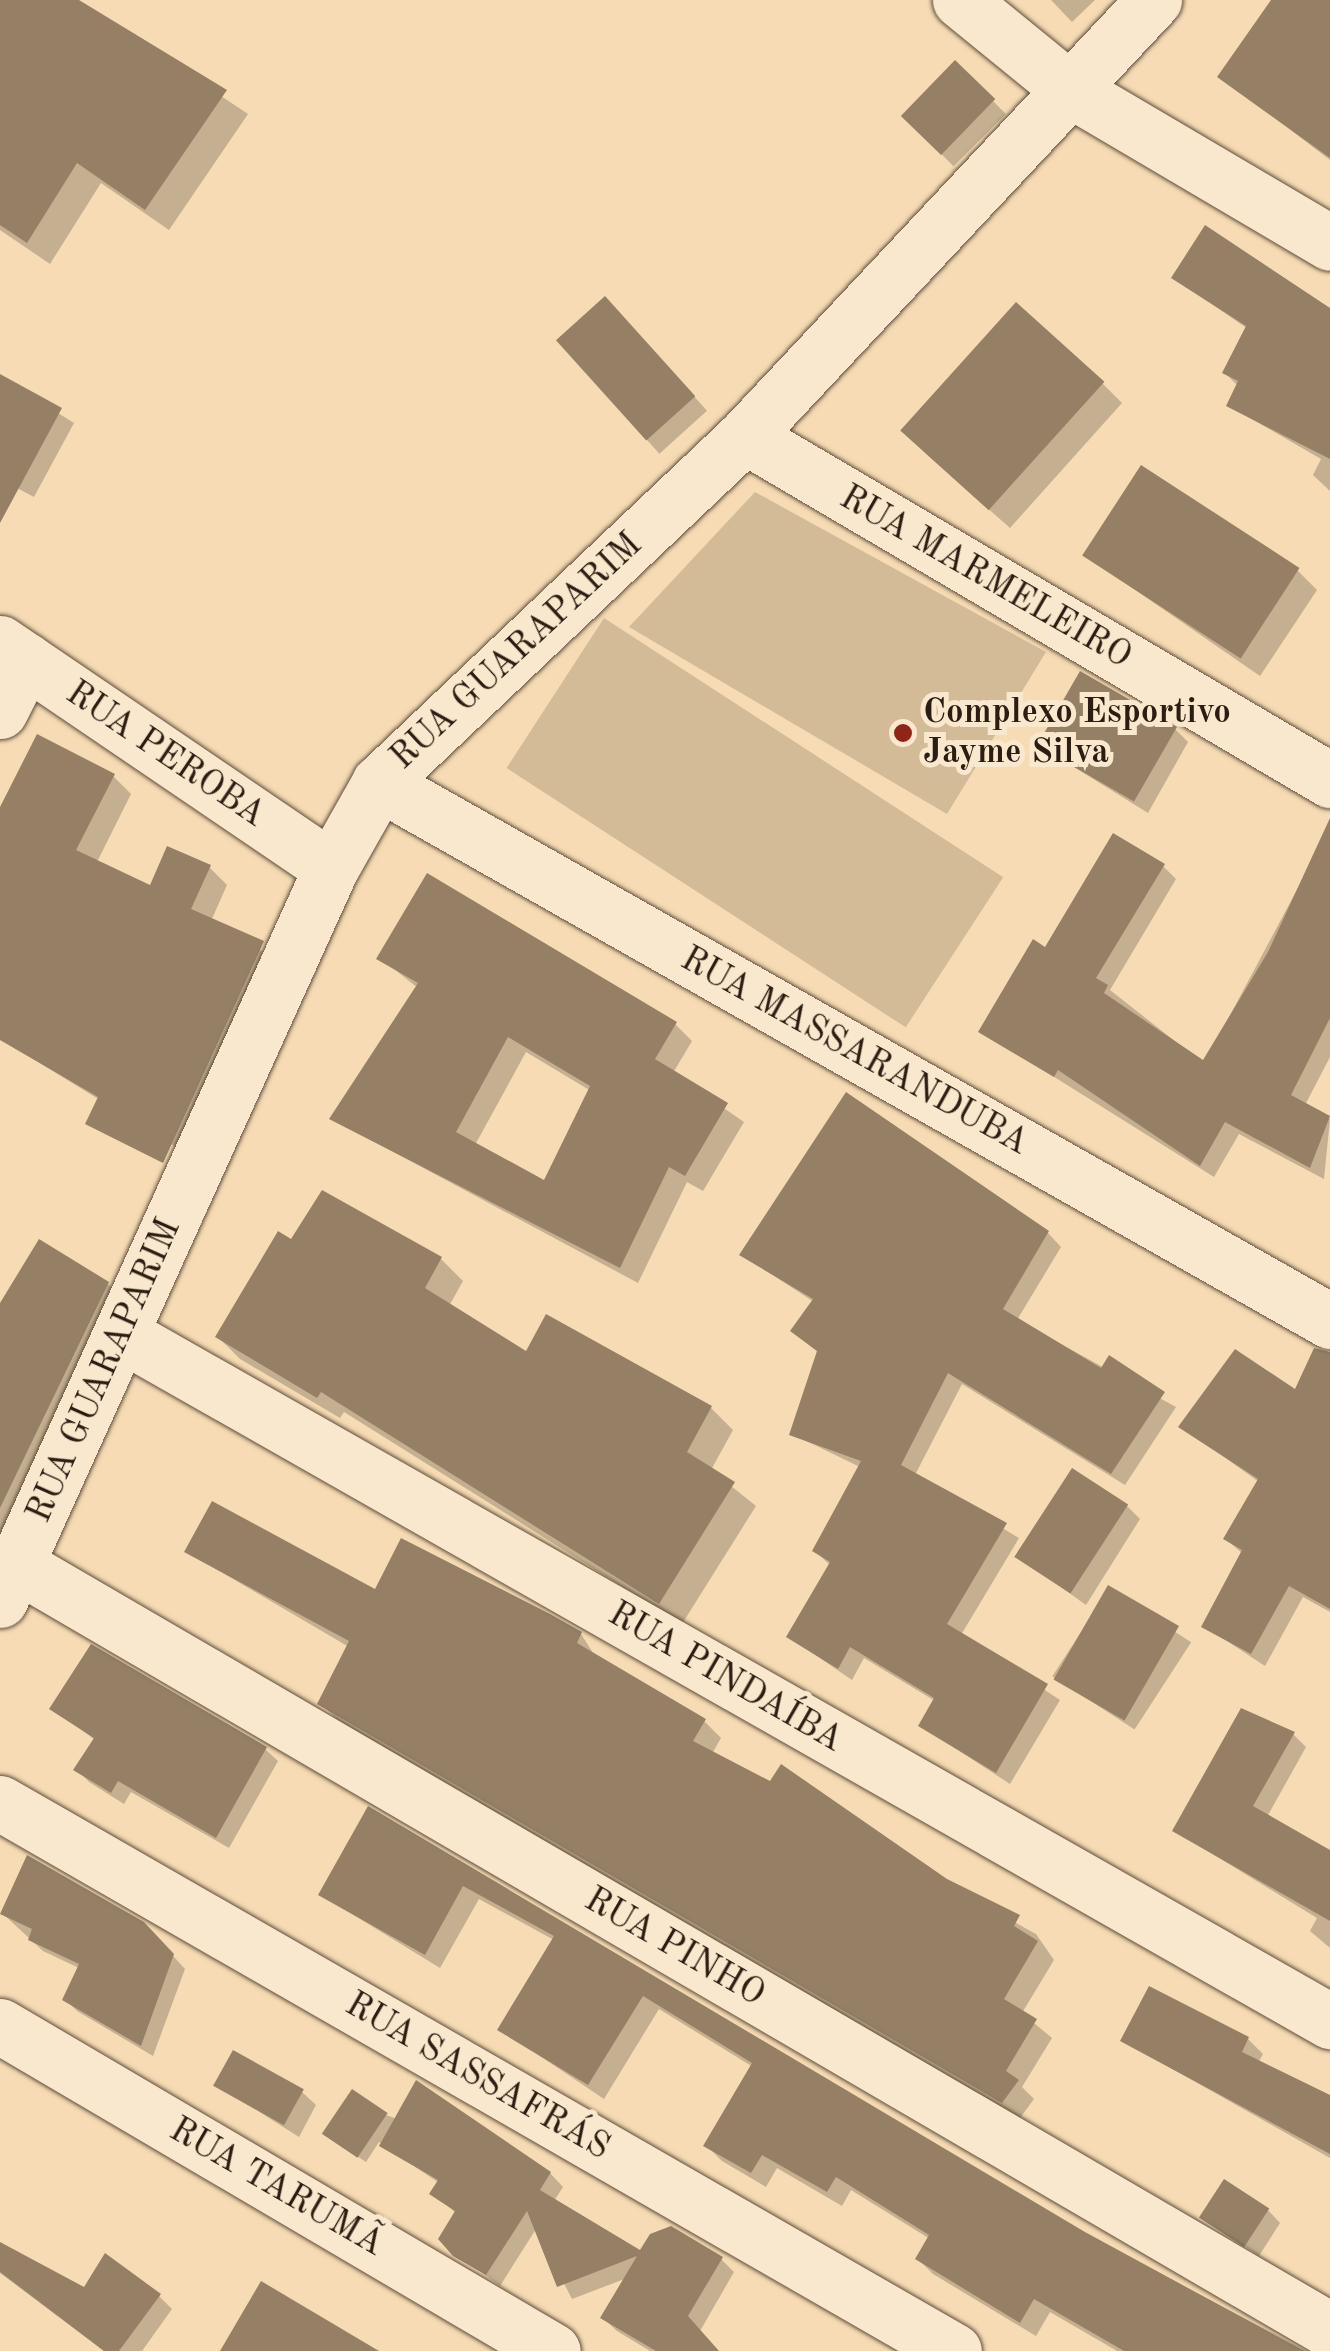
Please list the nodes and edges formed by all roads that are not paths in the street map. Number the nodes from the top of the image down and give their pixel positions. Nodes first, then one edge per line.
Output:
1 (960, 0) edge
2 (1154, 0) edge
3 (1068, 89) junction
4 (1330, 242) edge
5 (744, 436) junction
6 (13, 652) edge
7 (0, 712) edge
8 (1330, 780) edge
9 (379, 783) junction
10 (330, 868) junction
11 (1330, 1321) edge
12 (121, 1334) junction
13 (8, 1583) edge
14 (0, 1802) edge
15 (1330, 2021) edge
16 (0, 2026) edge
17 (1330, 2330) edge
18 (552, 2351) edge
19 (954, 2351) edge

1 - 3 street
2 - 3 street, RUA GUARAPARIM
3 - 4 street
3 - 5 street, RUA GUARAPARIM
5 - 8 street, RUA MARMELEIRO
5 - 9 street, RUA GUARAPARIM
6 - 7 street
6 - 10 street, RUA PEROBA
9 - 10 street, RUA GUARAPARIM
9 - 11 street, RUA MASSARANDUBA
10 - 12 street, RUA GUARAPARIM
12 - 13 street, RUA GUARAPARIM
12 - 15 street, RUA PINDAÍBA
13 - 17 street, RUA PINHO
14 - 19 street, RUA SASSAFRÁS
16 - 18 street, RUA TARUMÃ

